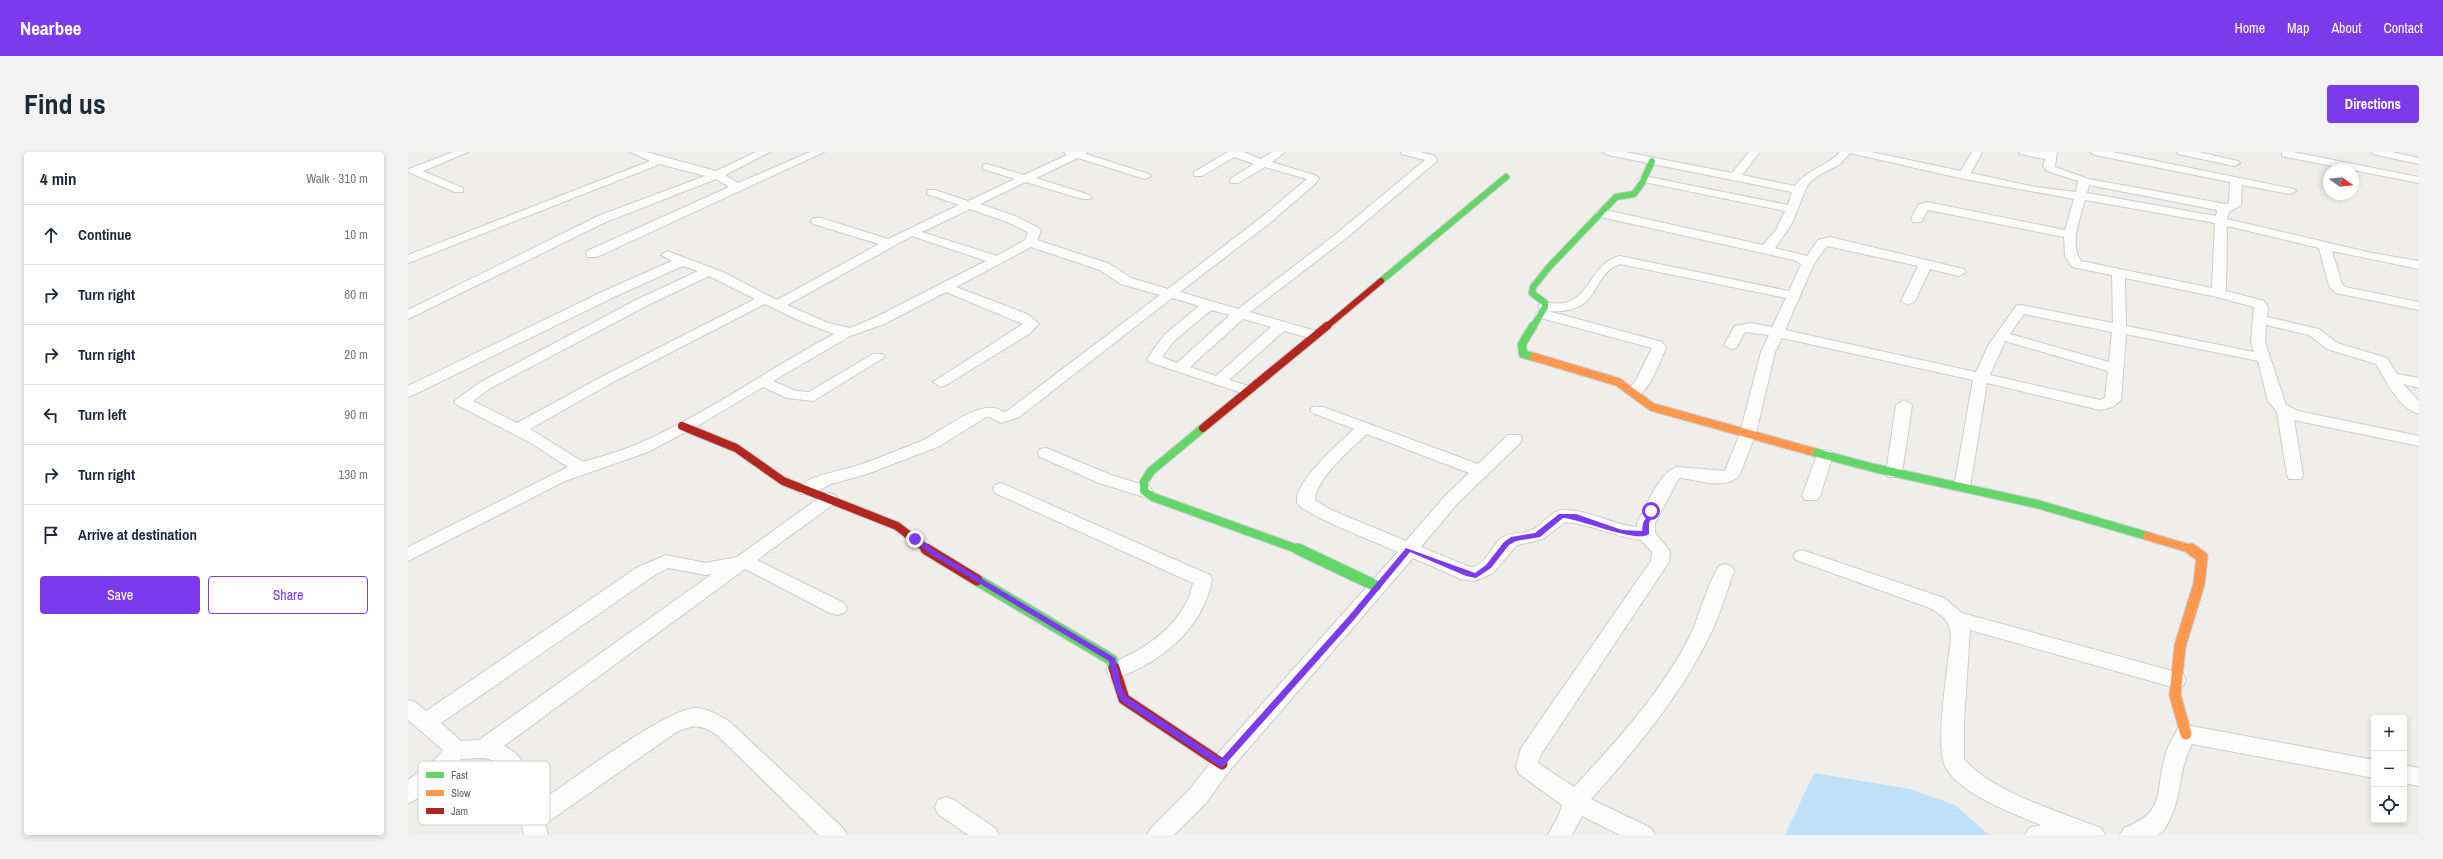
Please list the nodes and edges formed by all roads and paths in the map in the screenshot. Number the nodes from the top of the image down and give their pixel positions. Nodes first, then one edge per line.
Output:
1 (462, 152) edge
2 (635, 152) edge
3 (765, 152) edge
4 (819, 152) edge
5 (1237, 152) edge
6 (1280, 152) edge
7 (1406, 152) edge
8 (1608, 152) edge
9 (1755, 152) edge
10 (1846, 152) edge
11 (1855, 152) edge
12 (1977, 152) edge
13 (2024, 152) edge
14 (2095, 152) edge
15 (2182, 152) edge
16 (2377, 152) edge
17 (1076, 153) edge
18 (2286, 154) dead end
19 (2051, 155) edge
20 (659, 161) junction
21 (1652, 161) junction
22 (2419, 161) edge
23 (1264, 163) junction
24 (2234, 163) dead end
25 (987, 166) dead end
26 (1198, 174) dead end
27 (717, 175) junction
28 (1145, 176) dead end
29 (1964, 176) junction
30 (1506, 177) dead end
31 (1734, 178) junction
32 (1026, 179) junction
33 (1644, 179) junction
34 (2236, 180) junction
35 (2419, 180) edge
36 (1234, 181) dead end
37 (2084, 181) junction
38 (735, 188) junction
39 (459, 190) dead end
40 (1798, 190) junction
41 (2290, 191) dead end
42 (931, 192) dead end
43 (2079, 196) junction
44 (1086, 197) dead end
45 (971, 204) junction
46 (1793, 208) junction
47 (2226, 208) junction
48 (1601, 213) junction
49 (1917, 219) dead end
50 (817, 221) dead end
51 (2221, 221) junction
52 (911, 232) junction
53 (2071, 236) junction
54 (1030, 242) junction
55 (890, 244) junction
56 (2324, 245) junction
57 (1766, 250) junction
58 (592, 254) dead end
59 (667, 255) dead end
60 (408, 260) edge
61 (683, 261) junction
62 (998, 261) junction
63 (1808, 264) junction
64 (1926, 264) junction
65 (2419, 265) edge
66 (709, 271) junction
67 (1958, 272) dead end
68 (2118, 273) junction
69 (944, 287) junction
70 (2219, 293) junction
71 (1168, 294) junction
72 (1794, 296) junction
73 (1908, 301) dead end
74 (771, 302) junction
75 (1209, 305) junction
76 (2419, 306) edge
77 (1543, 311) junction
78 (1241, 313) junction
79 (408, 315) edge
80 (2260, 319) junction
81 (1280, 326) junction
82 (2121, 330) junction
83 (845, 332) junction
84 (1777, 332) junction
85 (1314, 335) junction
86 (2002, 336) junction
87 (1732, 345) dead end
88 (878, 357) dead end
89 (2264, 358) junction
90 (1180, 369) junction
91 (2116, 369) junction
92 (1981, 377) junction
93 (2392, 377) junction
94 (761, 381) junction
95 (1219, 381) junction
96 (942, 382) dead end
97 (2419, 383) edge
98 (1247, 390) junction
99 (408, 392) edge
100 (1634, 393) junction
101 (1904, 404) dead end
102 (2419, 409) edge
103 (1318, 410) dead end
104 (2285, 412) junction
105 (682, 426) junction
106 (1364, 428) junction
107 (517, 430) junction
108 (1748, 434) junction
109 (1514, 439) dead end
110 (2419, 441) edge
111 (1046, 453) dead end
112 (1825, 455) junction
113 (580, 468) junction
114 (1480, 471) junction
115 (1894, 473) junction
116 (2295, 475) dead end
117 (1962, 487) junction
118 (1001, 489) dead end
119 (806, 490) junction
120 (1144, 491) junction
121 (1811, 496) dead end
122 (829, 499) junction
123 (1646, 534) junction
124 (1408, 549) junction
125 (408, 555) edge
126 (1802, 556) dead end
127 (742, 562) junction
128 (1725, 571) dead end
129 (1376, 586) junction
130 (837, 608) dead end
131 (1957, 619) junction
132 (1116, 670) junction
133 (2176, 680) junction
134 (408, 708) edge
135 (425, 723) junction
136 (2186, 734) junction
137 (484, 750) junction
138 (456, 751) junction
139 (447, 761) edge
140 (505, 761) edge
141 (1222, 764) junction
142 (2371, 768) edge
143 (2407, 775) edge
144 (2419, 777) edge
145 (418, 785) edge
146 (408, 793) edge
147 (1574, 802) junction
148 (946, 807) dead end
149 (550, 816) edge
150 (835, 835) edge
151 (987, 835) edge
152 (1158, 835) edge
153 (1560, 835) edge
154 (1643, 835) edge
155 (2037, 835) edge
156 (2085, 835) edge
157 (2093, 835) edge
158 (2132, 835) edge

1 - 39 street
2 - 20 street
3 - 27 street
4 - 38 street
5 - 23 street
5 - 26 street
6 - 23 street
7 - 78 street
8 - 21 street
9 - 31 street
10 - 40 street
11 - 29 street
12 - 29 street
13 - 19 street
14 - 34 street
15 - 24 street
16 - 22 street
17 - 28 street
17 - 32 street
18 - 35 street
19 - 37 street
20 - 27 street
20 - 60 street
21 - 31 street
21 - 33 street
23 - 36 street
23 - 71 street
25 - 32 street
27 - 38 street
27 - 79 street
29 - 43 street
30 - 85 street
31 - 40 street
32 - 44 street
32 - 45 street
33 - 46 street
33 - 48 street
34 - 41 street
34 - 47 street
37 - 43 street
37 - 47 street
38 - 58 street
40 - 46 street
42 - 45 street
43 - 51 street
43 - 53 street
45 - 52 street
45 - 54 street
46 - 57 street
47 - 51 street
48 - 57 street
48 - 77 street
49 - 53 street
50 - 55 street
51 - 56 street
51 - 70 street
52 - 55 street
52 - 62 street
53 - 68 street
54 - 62 street
54 - 71 street
55 - 74 street
56 - 65 street
56 - 76 street
57 - 63 street
59 - 61 street
61 - 66 street
61 - 99 street
62 - 69 street
63 - 64 street
63 - 72 street
64 - 67 street
64 - 73 street
66 - 74 street
66 - 107 street
68 - 70 street
68 - 82 street
69 - 83 street
69 - 96 street
70 - 80 street
71 - 75 street
71 - 119 street
72 - 77 street
72 - 84 street
74 - 83 street
74 - 107 street
75 - 78 street
75 - 90 street
77 - 100 street
77 - 100 street
78 - 81 street
78 - 90 street
80 - 89 street
80 - 93 street
81 - 85 street
81 - 95 street
82 - 86 street
82 - 89 street
82 - 91 street
83 - 94 street
84 - 87 street
84 - 92 street
84 - 108 street
85 - 98 street
86 - 91 street
86 - 92 street
88 - 94 street
89 - 104 street
90 - 95 street
91 - 92 street
92 - 117 street
93 - 97 street
93 - 102 street
94 - 105 street
95 - 98 street
98 - 120 street
100 - 108 street
101 - 115 street
103 - 106 street
104 - 110 street
104 - 116 street
105 - 113 street
105 - 119 street
106 - 114 street
106 - 124 street
107 - 113 street
108 - 112 street
108 - 123 street
109 - 114 street
111 - 120 street
112 - 115 street
112 - 121 street
113 - 125 street
114 - 124 street
115 - 117 street
117 - 133 street
118 - 132 street
119 - 122 street
120 - 129 street
122 - 127 street
122 - 132 street
123 - 124 street
123 - 147 street
124 - 129 street
126 - 131 street
127 - 130 street
127 - 135 street
127 - 137 street
128 - 147 street
129 - 141 street
131 - 133 street
131 - 157 street
132 - 141 street
133 - 136 street
134 - 135 street
135 - 138 street
136 - 142 street
136 - 158 street
137 - 138 street
137 - 140 street
138 - 139 street
141 - 152 street
143 - 144 street
145 - 146 street
147 - 153 street
147 - 154 street
148 - 151 street
149 - 150 street
155 - 156 street

